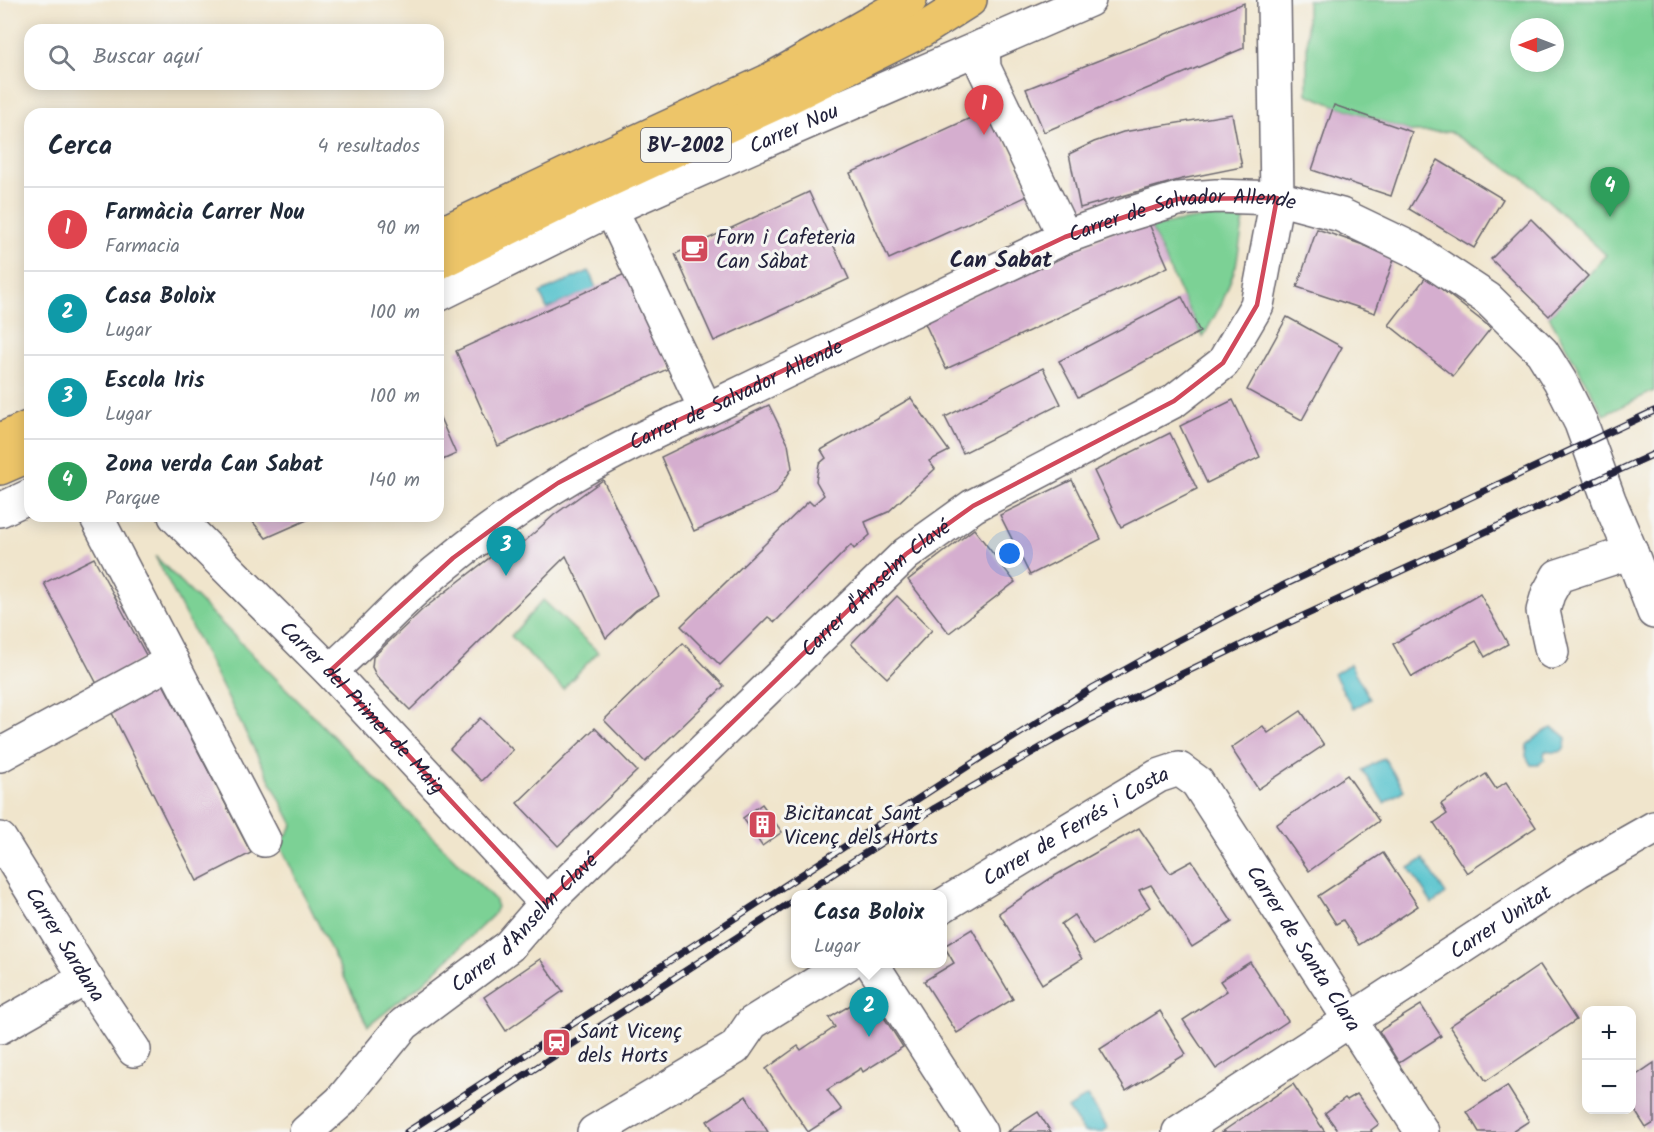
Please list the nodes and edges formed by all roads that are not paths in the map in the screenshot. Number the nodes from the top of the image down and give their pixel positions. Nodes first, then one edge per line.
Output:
1 (910, 0) edge
2 (970, 0) edge
3 (1089, 0) edge
4 (1274, 0) edge
5 (983, 46) junction
6 (1277, 198) junction
7 (611, 209) junction
8 (444, 232) edge
9 (1065, 237) junction
10 (444, 260) edge
11 (444, 292) edge
12 (706, 410) junction
13 (24, 430) edge
14 (0, 440) edge
15 (24, 458) edge
16 (0, 468) edge
17 (24, 499) edge
18 (0, 510) edge
19 (99, 522) edge
20 (181, 522) edge
21 (1632, 552) junction
22 (1654, 612) edge
23 (1552, 652) dead end
24 (172, 661) junction
25 (330, 671) junction
26 (0, 755) edge
27 (1179, 769) joint
28 (1654, 828) edge
29 (0, 839) edge
30 (264, 840) dead end
31 (546, 903) junction
32 (947, 903) edge
33 (839, 968) edge
34 (875, 968) edge
35 (86, 978) junction
36 (1350, 1020) junction
37 (0, 1027) edge
38 (134, 1050) dead end
39 (306, 1132) edge
40 (594, 1132) edge
41 (980, 1132) edge
42 (1179, 1132) edge
43 (1422, 1132) edge

1 - 8 main road, BV-2002
2 - 10 main road, BV-2002
3 - 5 street, Carrer Nou
4 - 6 street, Carrer d'Anselm Clavé
5 - 7 street, Carrer Nou
5 - 9 street
6 - 9 street, Carrer de Salvador Allende
6 - 21 street, Carrer de Salvador Allende
6 - 31 street, Carrer d'Anselm Clavé
7 - 11 street, Carrer Nou
7 - 12 street
9 - 12 street, Carrer de Salvador Allende
12 - 25 street, Carrer de Salvador Allende
13 - 14 main road
15 - 16 main road
17 - 18 street
19 - 24 street
20 - 25 street, Carrer del Primer de Maig
21 - 22 street, Carrer de Salvador Allende
21 - 23 street
24 - 26 street
24 - 30 street
25 - 31 street, Carrer del Primer de Maig
27 - 32 street, Carrer de Ferrés i Costa
27 - 36 street, Carrer de Santa Clara
28 - 36 street, Carrer Unitat
29 - 35 street, Carrer Sardana
31 - 39 street, Carrer d'Anselm Clavé
33 - 40 street
34 - 41 street
35 - 37 street
35 - 38 street, Carrer Sardana
36 - 42 street, Carrer Unitat
36 - 43 street, Carrer de Santa Clara

